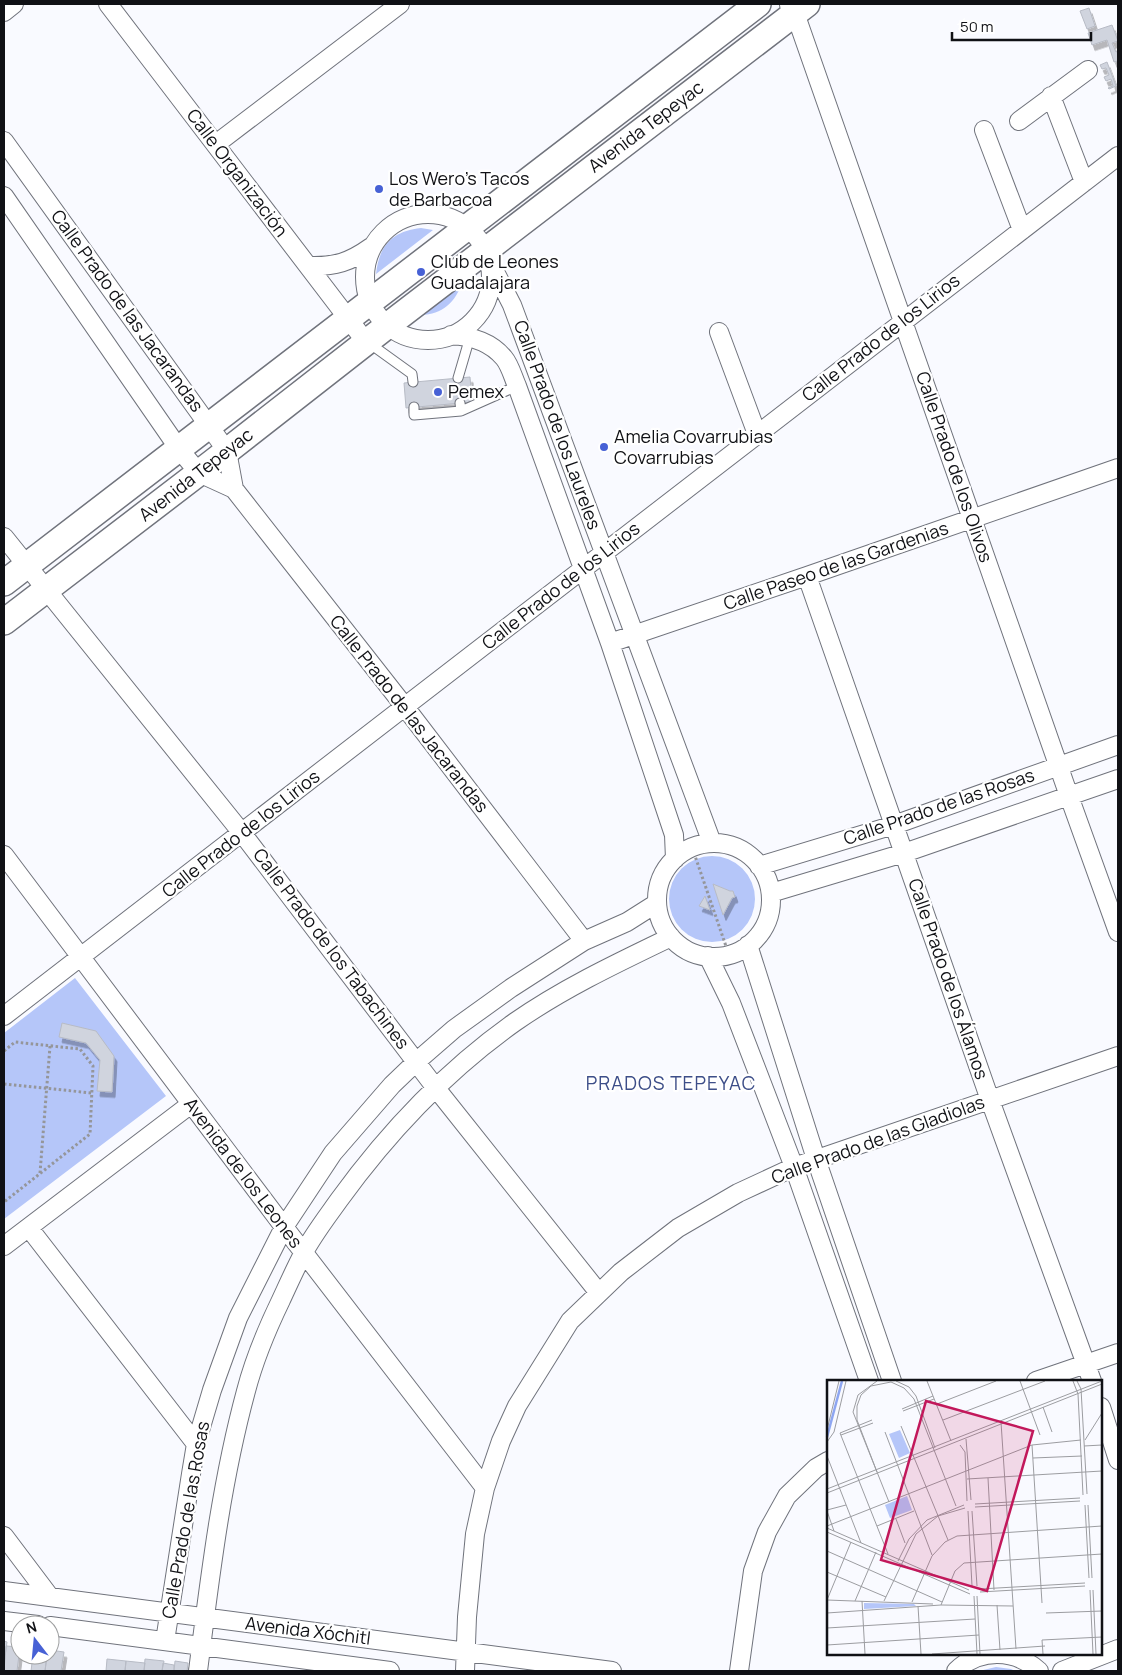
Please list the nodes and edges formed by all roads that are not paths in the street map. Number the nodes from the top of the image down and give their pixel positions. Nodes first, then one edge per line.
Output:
1 (14, 4) edge
2 (109, 4) edge
3 (400, 4) edge
4 (758, 4) edge
5 (797, 7) edge
6 (4, 12) edge
7 (1088, 70) dead end
8 (1051, 96) junction
9 (1019, 121) dead end
10 (984, 130) dead end
11 (4, 142) edge
12 (216, 144) junction
13 (1118, 156) edge
14 (1084, 182) junction
15 (4, 196) edge
16 (467, 227) junction
17 (1022, 230) junction
18 (371, 247) junction
19 (488, 256) junction
20 (309, 266) junction
21 (369, 302) junction
22 (348, 318) junction
23 (903, 322) junction
24 (387, 326) junction
25 (719, 332) dead end
26 (451, 335) junction
27 (470, 337) junction
28 (366, 342) junction
29 (458, 378) dead end
30 (413, 382) dead end
31 (517, 386) junction
32 (414, 407) dead end
33 (210, 425) junction
34 (757, 434) junction
35 (179, 449) junction
36 (227, 451) junction
37 (1118, 468) edge
38 (199, 473) junction
39 (234, 489) junction
40 (972, 519) junction
41 (4, 537) edge
42 (604, 553) junction
43 (27, 565) junction
44 (584, 568) junction
45 (808, 576) junction
46 (4, 583) edge
47 (47, 589) junction
48 (4, 622) edge
49 (634, 635) junction
50 (610, 643) junction
51 (405, 707) junction
52 (1118, 745) edge
53 (1059, 766) junction
54 (1118, 779) edge
55 (1069, 796) junction
56 (894, 825) junction
57 (242, 833) junction
58 (712, 843) junction
59 (904, 853) junction
60 (4, 856) edge
61 (675, 858) junction
62 (759, 866) junction
63 (770, 893) junction
64 (657, 904) junction
65 (1118, 932) edge
66 (671, 937) junction
67 (584, 941) junction
68 (748, 945) junction
69 (708, 956) junction
70 (80, 957) junction
71 (4, 1016) edge
72 (1118, 1056) edge
73 (416, 1062) junction
74 (435, 1087) junction
75 (990, 1100) junction
76 (191, 1104) junction
77 (816, 1159) junction
78 (794, 1167) junction
79 (284, 1227) junction
80 (28, 1228) junction
81 (4, 1246) edge
82 (304, 1252) junction
83 (599, 1294) junction
84 (1118, 1354) edge
85 (1087, 1364) junction
86 (869, 1380) edge
87 (892, 1380) edge
88 (1039, 1380) edge
89 (1092, 1380) edge
90 (1102, 1410) edge
91 (196, 1444) junction
92 (1118, 1460) edge
93 (827, 1462) edge
94 (485, 1488) junction
95 (4, 1536) edge
96 (4, 1591) edge
97 (50, 1597) junction
98 (169, 1614) junction
99 (205, 1618) junction
100 (60, 1627) edge
101 (165, 1641) junction
102 (202, 1646) junction
103 (1118, 1649) edge
104 (466, 1652) junction
105 (995, 1655) edge
106 (1007, 1655) edge
107 (956, 1665) edge
108 (198, 1671) edge
109 (390, 1671) edge
110 (465, 1671) edge
111 (612, 1671) edge
112 (739, 1671) edge
113 (1039, 1671) edge
114 (1062, 1671) edge

1 - 6 street
2 - 12 street, Calle Organización
3 - 12 street
4 - 16 street, Avenida Tepeyac
5 - 19 street, Avenida Tepeyac
5 - 23 street, Calle Prado de los Olivos
7 - 8 street
8 - 9 street
8 - 14 street
10 - 17 street
11 - 33 street, Calle Prado de las Jacarandas
12 - 20 street, Calle Organización
13 - 14 street, Calle Prado de los Lirios
14 - 17 street, Calle Prado de los Lirios
15 - 35 street, Calle Prado de las Jacarandas
16 - 18 street
16 - 19 street
16 - 21 street, Avenida Tepeyac
17 - 23 street, Calle Prado de los Lirios
18 - 20 street
18 - 21 street
19 - 24 street, Avenida Tepeyac
19 - 26 street
19 - 42 street, Calle Prado de los Laureles
20 - 22 street, Calle Organización
21 - 22 street, Avenida Tepeyac
21 - 24 street
22 - 28 street, Calle Organización
22 - 33 street, Avenida Tepeyac
23 - 34 street, Calle Prado de los Lirios
23 - 40 street, Calle Prado de los Olivos
24 - 26 street
24 - 28 street, Avenida Tepeyac
25 - 34 street
26 - 27 street, Calle Prado de los Laureles
27 - 29 lane
27 - 31 street, Calle Prado de los Laureles
28 - 30 lane
28 - 36 street, Avenida Tepeyac
31 - 32 lane
31 - 44 street, Calle Prado de los Laureles
33 - 35 street, Avenida Tepeyac
33 - 36 street, Calle Prado de las Jacarandas
34 - 42 street, Calle Prado de los Lirios
35 - 38 street, Calle Prado de las Jacarandas
35 - 43 street, Avenida Tepeyac
36 - 38 street, Avenida Tepeyac
36 - 39 street, Calle Prado de las Jacarandas
37 - 40 street, Calle Paseo de las Gardenias
38 - 39 street, Calle Prado de las Jacarandas
38 - 47 street, Avenida Tepeyac
39 - 51 street, Calle Prado de las Jacarandas
40 - 45 street, Calle Paseo de las Gardenias
40 - 53 street, Calle Prado de los Olivos
41 - 43 street, Calle Prado de los Tabachines
42 - 44 street, Calle Prado de los Lirios
42 - 49 street, Calle Prado de los Laureles
43 - 46 street, Avenida Tepeyac
43 - 47 street, Calle Prado de los Tabachines
44 - 50 street, Calle Prado de los Laureles
44 - 51 street, Calle Prado de los Lirios
45 - 49 street, Calle Paseo de las Gardenias
45 - 56 street, Calle Prado de los Álamos
47 - 48 street, Avenida Tepeyac
47 - 57 street, Calle Prado de los Tabachines
49 - 50 street, Calle Paseo de las Gardenias
49 - 58 street, Calle Prado de los Laureles
50 - 61 street, Calle Prado de los Laureles
51 - 57 street, Calle Prado de los Lirios
51 - 67 street, Calle Prado de las Jacarandas
52 - 53 street, Calle Prado de las Rosas
53 - 55 street, Calle Prado de los Olivos
53 - 56 street, Calle Prado de las Rosas
54 - 55 street, Calle Prado de las Rosas
55 - 59 street, Calle Prado de las Rosas
55 - 65 street, Calle Prado de los Olivos
56 - 59 street, Calle Prado de los Álamos
56 - 62 street, Calle Prado de las Rosas
57 - 70 street, Calle Prado de los Lirios
57 - 73 street, Calle Prado de los Tabachines
58 - 61 street
58 - 62 street
59 - 63 street, Calle Prado de las Rosas
59 - 75 street, Calle Prado de los Álamos
60 - 70 street, Avenida de los Leones
61 - 64 street
62 - 63 street
63 - 68 street
64 - 66 street
64 - 67 street, Calle Prado de las Rosas
66 - 69 street
66 - 74 street, Calle Prado de las Rosas
67 - 73 street, Calle Prado de las Rosas
68 - 69 street
68 - 77 street
69 - 78 street
70 - 71 street, Calle Prado de los Lirios
70 - 76 street, Avenida de los Leones
72 - 75 street, Calle Prado de las Gladiolas
73 - 74 street, Calle Prado de los Tabachines
73 - 79 street, Calle Prado de las Rosas
74 - 82 street, Calle Prado de las Rosas
74 - 83 street, Calle Prado de los Tabachines
75 - 77 street, Calle Prado de las Gladiolas
75 - 85 street, Calle Prado de los Álamos
76 - 79 street, Avenida de los Leones
76 - 80 street
77 - 78 street, Calle Prado de las Gladiolas
77 - 87 street
78 - 83 street, Calle Prado de las Gladiolas
78 - 86 street
79 - 82 street, Avenida de los Leones
79 - 91 street, Calle Prado de las Rosas
80 - 81 street
80 - 91 street
82 - 94 street, Avenida de los Leones
82 - 99 street, Calle Prado de las Rosas
83 - 94 street, Calle Prado de las Gladiolas
84 - 85 street
85 - 88 street
85 - 89 street, Calle Prado de los Álamos
90 - 92 street
91 - 98 street, Calle Prado de las Rosas
93 - 112 street
94 - 104 street, Calle Prado de las Gladiolas
95 - 97 street
96 - 97 street, Avenida Xóchitl
97 - 98 street, Avenida Xóchitl
98 - 99 street, Avenida Xóchitl
98 - 101 street, Calle Prado de las Rosas
99 - 102 street, Calle Prado de las Rosas
99 - 104 street, Avenida Xóchitl
100 - 101 street, Avenida Xóchitl
101 - 102 street, Avenida Xóchitl
102 - 108 street, Calle Prado de las Rosas
102 - 109 street, Avenida Xóchitl
103 - 114 street
104 - 110 street, Calle Prado de las Gladiolas
104 - 111 street, Avenida Xóchitl
105 - 107 street
106 - 113 street

